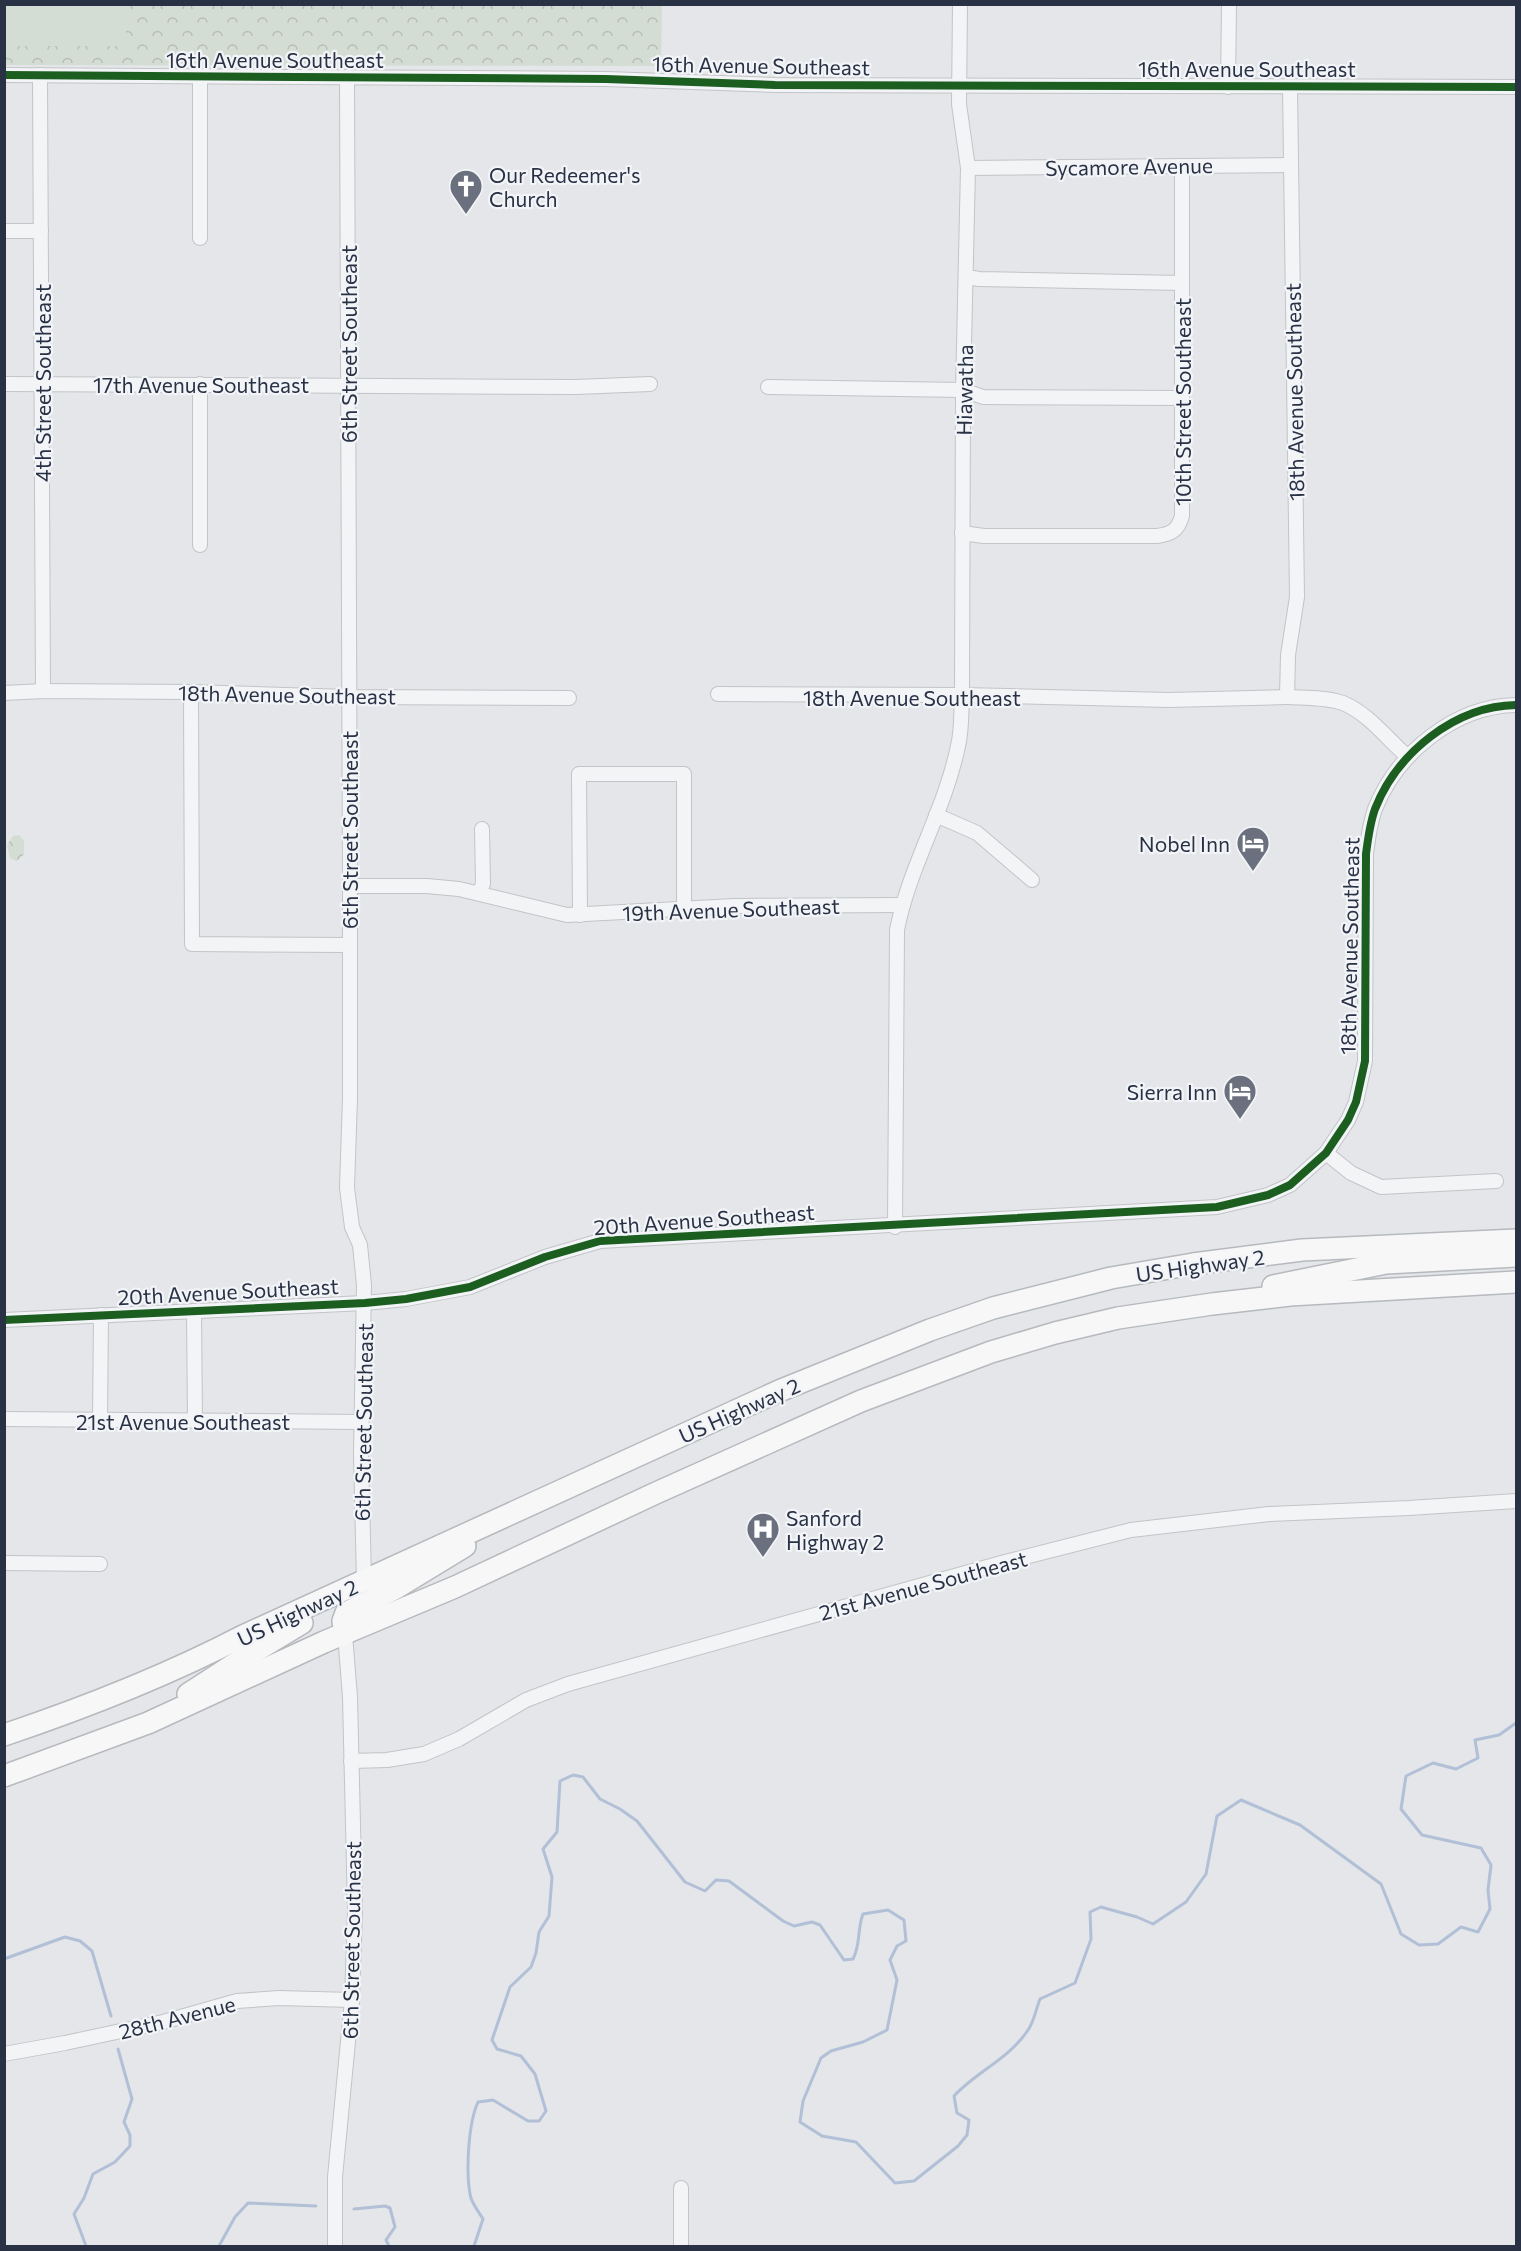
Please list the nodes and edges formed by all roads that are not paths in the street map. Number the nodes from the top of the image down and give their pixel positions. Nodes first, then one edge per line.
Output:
1 (960, 4) edge
2 (1229, 4) edge
3 (4, 75) edge
4 (40, 75) junction
5 (200, 76) junction
6 (347, 77) junction
7 (959, 85) junction
8 (1228, 87) junction
9 (1290, 87) junction
10 (1516, 87) edge
11 (1290, 165) junction
12 (1182, 166) junction
13 (968, 168) junction
14 (4, 231) edge
15 (41, 231) junction
16 (200, 238) dead end
17 (967, 277) junction
18 (1182, 283) junction
19 (42, 383) junction
20 (4, 384) edge
21 (200, 384) junction
22 (650, 384) dead end
23 (349, 385) junction
24 (768, 387) dead end
25 (963, 390) junction
26 (1182, 398) junction
27 (962, 533) junction
28 (200, 545) dead end
29 (44, 691) junction
30 (191, 692) junction
31 (4, 693) edge
32 (718, 694) dead end
33 (962, 695) junction
34 (348, 697) junction
35 (1287, 697) junction
36 (569, 698) dead end
37 (1516, 705) edge
38 (1408, 757) junction
39 (936, 815) junction
40 (482, 829) dead end
41 (1032, 880) dead end
42 (350, 886) junction
43 (479, 893) junction
44 (902, 905) junction
45 (684, 909) junction
46 (580, 915) junction
47 (349, 945) junction
48 (1326, 1153) junction
49 (1496, 1181) dead end
50 (895, 1227) junction
51 (1516, 1240) edge
52 (1516, 1256) edge
53 (1516, 1282) edge
54 (364, 1303) junction
55 (1212, 1304) junction
56 (194, 1311) junction
57 (101, 1315) junction
58 (4, 1320) edge
59 (4, 1419) edge
60 (100, 1420) junction
61 (195, 1421) junction
62 (361, 1422) junction
63 (549, 1496) junction
64 (1516, 1501) edge
65 (4, 1563) edge
66 (100, 1564) dead end
67 (364, 1581) junction
68 (345, 1634) junction
69 (148, 1723) junction
70 (4, 1735) edge
71 (351, 1761) junction
72 (4, 1776) edge
73 (352, 2000) junction
74 (4, 2054) edge
75 (681, 2188) dead end
76 (334, 2247) edge
77 (681, 2247) edge

1 - 7 street, Hiawatha
2 - 8 street
3 - 4 street, 16th Avenue Southeast
4 - 5 street, 16th Avenue Southeast
4 - 15 street, 4th Street Southeast
5 - 6 street, 16th Avenue Southeast
5 - 16 street
6 - 7 street, 16th Avenue Southeast
6 - 23 street, 6th Street Southeast
7 - 8 street, 16th Avenue Southeast
7 - 13 street, Hiawatha
8 - 9 street, 16th Avenue Southeast
9 - 10 street, 16th Avenue Southeast
9 - 11 street, 18th Avenue Southeast
11 - 12 street, Sycamore Avenue
11 - 35 street, 18th Avenue Southeast
12 - 13 street, Sycamore Avenue
12 - 18 street, 10th Street Southeast
13 - 17 street, Hiawatha
14 - 15 street
15 - 19 street, 4th Street Southeast
17 - 18 street
17 - 25 street, Hiawatha
18 - 26 street, 10th Street Southeast
19 - 20 street, 17th Avenue Southeast
19 - 21 street, 17th Avenue Southeast
19 - 29 street, 4th Street Southeast
21 - 23 street, 17th Avenue Southeast
21 - 28 street
22 - 23 street, 17th Avenue Southeast
23 - 34 street, 6th Street Southeast
24 - 25 street
25 - 26 street
25 - 27 street, Hiawatha
26 - 27 street, 10th Street Southeast
27 - 33 street, Hiawatha
29 - 30 street, 18th Avenue Southeast
29 - 31 street, 18th Avenue Southeast
30 - 34 street, 18th Avenue Southeast
30 - 47 street
32 - 33 street, 18th Avenue Southeast
33 - 35 street, 18th Avenue Southeast
33 - 39 street, Hiawatha
34 - 36 street, 18th Avenue Southeast
34 - 42 street, 6th Street Southeast
35 - 38 street, 18th Avenue Southeast
37 - 38 street, 18th Avenue Southeast
38 - 48 street, 18th Avenue Southeast
39 - 41 street
39 - 44 street
40 - 43 street
42 - 43 street, 19th Avenue Southeast
42 - 47 street, 6th Street Southeast
43 - 46 street, 19th Avenue Southeast
44 - 45 street, 19th Avenue Southeast
44 - 50 street
45 - 46 street, 19th Avenue Southeast
45 - 46 street
47 - 54 street, 6th Street Southeast
48 - 49 street
48 - 50 street, 20th Avenue Southeast
50 - 54 street, 20th Avenue Southeast
51 - 63 highway, US Highway 2
52 - 55 highway
53 - 55 highway, US Highway 2
54 - 56 street, 20th Avenue Southeast
54 - 62 street, 6th Street Southeast
55 - 68 highway, US Highway 2
56 - 57 street, 20th Avenue Southeast
56 - 61 street
57 - 58 street, 20th Avenue Southeast
57 - 60 street
59 - 60 street, 21st Avenue Southeast
60 - 61 street, 21st Avenue Southeast
61 - 62 street, 21st Avenue Southeast
62 - 67 street, 6th Street Southeast
63 - 67 highway, US Highway 2
63 - 68 highway
64 - 71 street, 21st Avenue Southeast
65 - 66 street
67 - 69 highway
67 - 70 highway, US Highway 2
68 - 69 highway, US Highway 2
68 - 71 street, 6th Street Southeast
69 - 72 highway, US Highway 2
71 - 73 street, 6th Street Southeast
73 - 74 street, 28th Avenue
73 - 76 street, 6th Street Southeast
75 - 77 street

